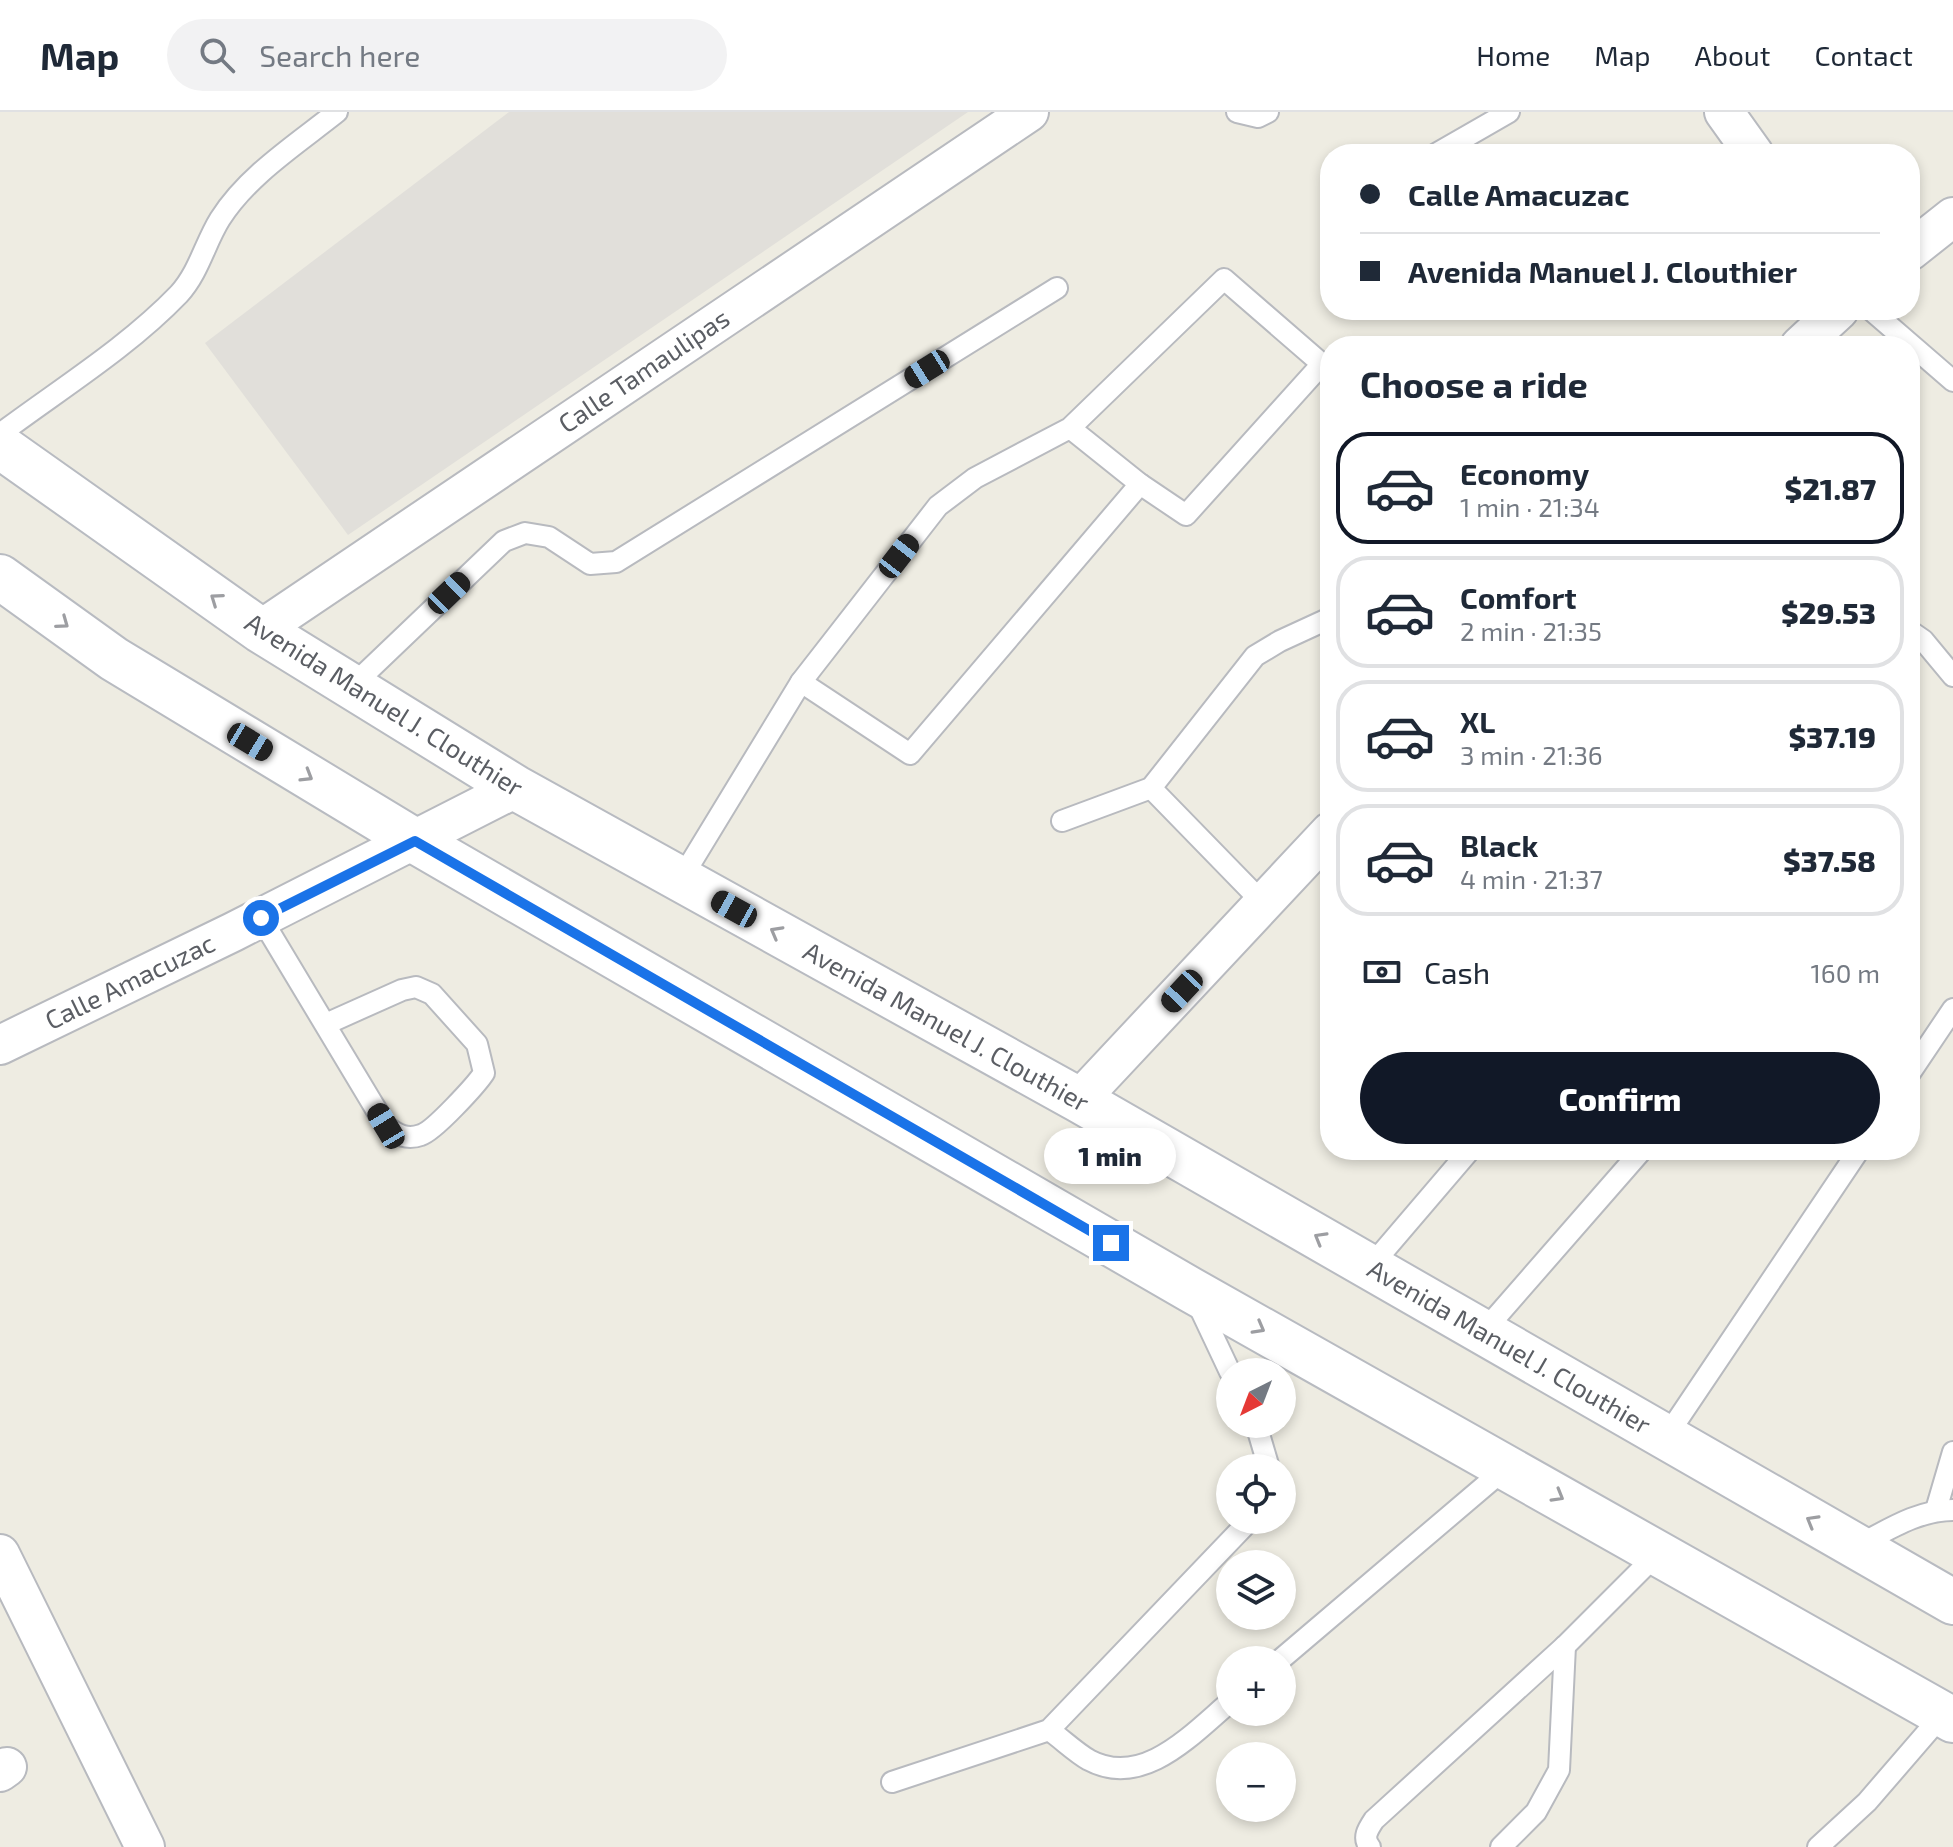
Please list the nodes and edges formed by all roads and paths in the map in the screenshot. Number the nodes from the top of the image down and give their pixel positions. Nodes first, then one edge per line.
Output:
1 (337, 112) edge
2 (1029, 112) edge
3 (1237, 112) edge
4 (1268, 112) edge
5 (1509, 112) edge
6 (1724, 112) edge
7 (1453, 144) edge
8 (1747, 144) edge
9 (1953, 217) edge
10 (1920, 243) edge
11 (1057, 288) dead end
12 (1828, 320) edge
13 (1883, 320) edge
14 (1811, 336) edge
15 (1901, 336) edge
16 (1920, 352) edge
17 (1320, 362) edge
18 (1320, 366) edge
19 (1953, 381) edge
20 (1070, 428) junction
21 (0, 434) edge
22 (0, 446) edge
23 (1140, 484) junction
24 (0, 577) edge
25 (1320, 623) edge
26 (260, 630) junction
27 (1920, 638) edge
28 (1953, 676) edge
29 (801, 682) junction
30 (351, 687) junction
31 (516, 788) junction
32 (1151, 788) junction
33 (1062, 821) dead end
34 (415, 841) junction
35 (1320, 843) edge
36 (681, 879) junction
37 (1263, 903) junction
38 (261, 918) junction
39 (1953, 1009) edge
40 (326, 1024) junction
41 (0, 1045) edge
42 (1920, 1058) edge
43 (1079, 1100) junction
44 (1461, 1160) edge
45 (1633, 1160) edge
46 (1852, 1160) edge
47 (1370, 1267) junction
48 (1191, 1290) junction
49 (1483, 1332) junction
50 (1223, 1358) edge
51 (1666, 1437) junction
52 (1953, 1452) edge
53 (1507, 1467) junction
54 (1945, 1510) edge
55 (1237, 1534) edge
56 (1856, 1546) junction
57 (1658, 1553) junction
58 (0, 1554) edge
59 (1953, 1602) edge
60 (1296, 1646) edge
61 (1565, 1646) junction
62 (1216, 1714) edge
63 (1948, 1717) edge
64 (1049, 1730) junction
65 (892, 1782) dead end
66 (145, 1847) edge
67 (1370, 1847) edge
68 (1501, 1847) edge
69 (1818, 1847) edge

1 - 21 lane
2 - 26 street, Calle Tamaulipas
3 - 4 lane
5 - 7 lane
6 - 8 street
9 - 10 street
11 - 30 lane
12 - 14 street
13 - 15 lane
16 - 19 lane
17 - 20 lane
18 - 23 lane
20 - 23 lane
20 - 29 lane
26 -> 22 main road, Avenida Manuel J. Clouthier
23 - 29 lane
24 -> 34 main road
25 - 32 lane
26 - 30 main road, Avenida Manuel J. Clouthier
27 - 28 lane
29 - 36 lane
30 - 31 main road, Avenida Manuel J. Clouthier
31 - 34 street, Calle Amacuzac
31 - 36 main road, Avenida Manuel J. Clouthier
32 - 33 lane
32 - 37 lane
34 - 38 street, Calle Amacuzac
34 - 48 main road
35 - 37 street
43 -> 36 main road, Avenida Manuel J. Clouthier
37 - 43 street
38 - 40 lane
38 - 41 street, Calle Amacuzac
39 - 42 lane
40 - 40 lane
47 -> 43 main road, Avenida Manuel J. Clouthier
44 - 47 lane
45 - 49 lane
46 - 51 lane
47 - 49 main road, Avenida Manuel J. Clouthier
48 - 50 lane
48 -> 53 main road
49 - 51 main road, Avenida Manuel J. Clouthier
56 -> 51 main road, Avenida Manuel J. Clouthier
52 - 54 lane
53 -> 57 main road
53 - 60 lane
54 - 56 lane
55 - 64 lane
56 - 59 main road, Avenida Manuel J. Clouthier
57 - 61 lane
57 - 63 main road
58 - 66 street
61 - 67 lane
61 - 68 lane
62 - 64 lane
63 - 69 lane
64 - 65 lane

